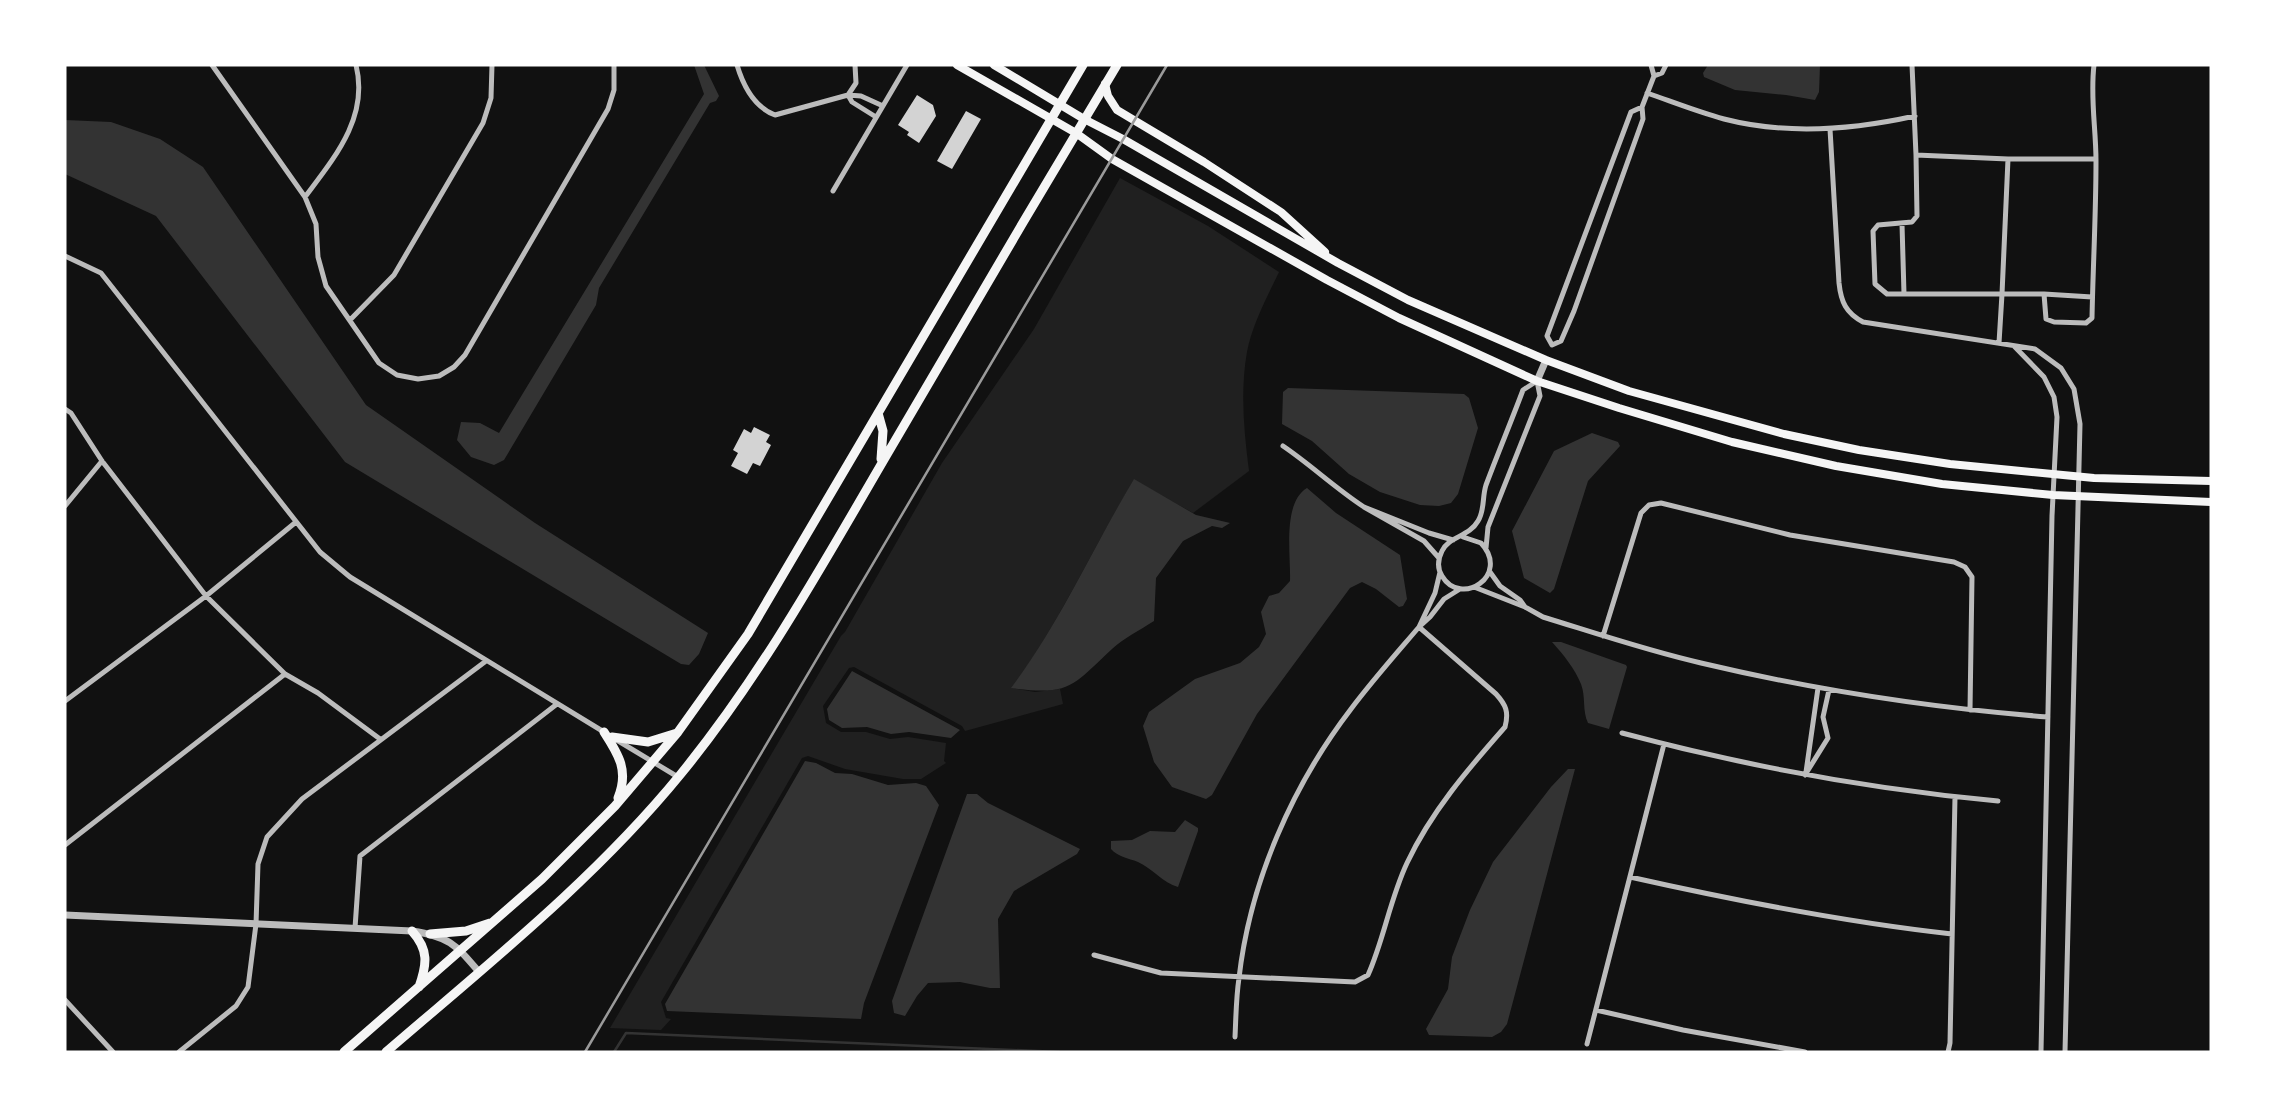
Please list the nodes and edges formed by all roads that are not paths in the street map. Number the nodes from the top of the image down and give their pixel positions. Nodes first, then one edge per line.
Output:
1 (212, 65) edge
2 (356, 65) edge
3 (492, 65) edge
4 (614, 65) edge
5 (737, 65) edge
6 (855, 65) edge
7 (907, 65) edge
8 (957, 65) edge
9 (994, 65) edge
10 (1083, 65) edge
11 (1117, 65) edge
12 (1651, 65) edge
13 (1666, 65) edge
14 (1912, 65) edge
15 (2094, 65) edge
16 (1654, 76) junction
17 (1105, 84) junction
18 (1647, 93) junction
19 (848, 95) junction
20 (1060, 104) junction
21 (883, 106) junction
22 (1642, 107) junction
23 (1914, 116) junction
24 (876, 117) junction
25 (1052, 119) junction
26 (1084, 120) junction
27 (1830, 130) junction
28 (1076, 133) junction
29 (1916, 155) junction
30 (2008, 159) junction
31 (2096, 159) junction
32 (833, 191) dead end
33 (306, 197) junction
34 (1902, 224) junction
35 (65, 256) edge
36 (1338, 263) junction
37 (1904, 294) junction
38 (2002, 294) junction
39 (2045, 295) junction
40 (2092, 297) junction
41 (350, 320) junction
42 (1999, 343) junction
43 (2014, 346) junction
44 (1546, 360) junction
45 (1537, 381) junction
46 (65, 408) edge
47 (878, 413) junction
48 (1283, 446) dead end
49 (102, 461) junction
50 (879, 468) junction
51 (2054, 475) junction
52 (2078, 477) junction
53 (2211, 481) edge
54 (2053, 495) junction
55 (2077, 497) junction
56 (2211, 502) edge
57 (65, 506) edge
58 (1364, 507) junction
59 (296, 522) junction
60 (1463, 537) junction
61 (1453, 540) junction
62 (1486, 548) junction
63 (1439, 558) junction
64 (1489, 571) junction
65 (1440, 572) junction
66 (1474, 587) junction
67 (1460, 589) junction
68 (206, 596) junction
69 (1525, 607) junction
70 (1419, 627) junction
71 (1603, 636) junction
72 (486, 660) junction
73 (285, 674) junction
74 (1818, 688) junction
75 (1829, 690) junction
76 (65, 701) edge
77 (557, 704) junction
78 (1970, 710) junction
79 (2048, 717) junction
80 (678, 732) junction
81 (1622, 733) dead end
82 (608, 735) junction
83 (380, 738) junction
84 (1664, 744) junction
85 (654, 762) junction
86 (1805, 775) junction
87 (678, 777) junction
88 (1955, 797) junction
89 (1998, 801) dead end
90 (615, 806) junction
91 (65, 845) edge
92 (1630, 877) junction
93 (65, 915) edge
94 (495, 921) junction
95 (256, 924) junction
96 (355, 928) junction
97 (412, 931) junction
98 (430, 934) junction
99 (1952, 934) junction
100 (461, 951) junction
101 (1094, 955) dead end
102 (479, 972) junction
103 (1239, 977) junction
104 (418, 988) junction
105 (65, 1000) edge
106 (1596, 1010) junction
107 (1235, 1037) dead end
108 (1587, 1044) dead end
109 (113, 1052) edge
110 (179, 1052) edge
111 (344, 1052) edge
112 (386, 1052) edge
113 (1805, 1052) edge
114 (1948, 1052) edge
115 (2041, 1052) edge
116 (2065, 1052) edge

1 - 33 street
2 - 33 street
3 - 41 street
4 - 41 street
5 - 19 street
6 - 19 street
7 - 21 street
8 - 25 main road
9 - 20 main road
10 - 20 main road
11 - 17 main road
12 - 16 street
13 - 16 street
14 - 23 street
15 - 31 street
16 - 18 street
17 - 26 main road
17 - 36 main road
18 - 22 street
18 - 27 street
19 - 21 street
19 - 24 street
20 - 25 main road
20 - 26 main road
21 - 24 street
22 - 22 street
23 - 27 street
23 - 29 street
24 - 32 street
25 - 28 main road
25 - 47 main road
26 - 28 main road
26 - 36 main road
27 - 42 street
28 - 45 main road
28 - 50 main road
29 - 30 street
29 - 34 street
30 - 31 street
30 - 38 street
31 - 40 street
33 - 41 street
34 - 37 street
34 - 37 street
35 - 59 street
36 - 44 main road
37 - 38 street
38 - 39 street
38 - 42 street
39 - 40 street
39 - 40 street
42 - 43 street
43 - 51 street
43 - 52 street
44 - 45 street
44 - 51 main road
45 - 54 main road
45 - 60 street
45 - 62 street
46 - 49 street
47 - 50 main road
47 - 80 main road
48 - 58 street
49 - 57 street
49 - 68 street
50 - 87 main road
51 - 52 main road
51 - 54 street
52 - 53 main road
52 - 55 street
54 - 55 main road
54 - 79 street
55 - 56 main road
55 - 116 street
58 - 61 street
58 - 63 street
59 - 68 street
59 - 72 street
60 - 61 street
60 - 62 street
61 - 63 street
62 - 64 street
63 - 65 street
64 - 66 street
64 - 69 street
65 - 67 street
65 - 70 street
66 - 67 street
66 - 69 street
67 - 70 street
68 - 73 street
68 - 76 street
69 - 71 street
70 - 103 street
70 - 103 street
71 - 74 street
71 - 78 street
72 - 77 street
72 - 83 street
73 - 83 street
73 - 91 street
74 - 75 street
74 - 86 street
75 - 78 street
75 - 86 street
77 - 82 street
77 - 96 street
78 - 79 street
79 - 115 street
80 - 82 main road
80 - 85 main road
81 - 84 street
82 - 85 street
82 - 90 main road
83 - 95 street
84 - 86 street
84 - 92 street
85 - 87 street
85 - 90 main road
86 - 88 street
87 - 102 main road
88 - 89 street
88 - 99 street
90 - 94 main road
92 - 99 street
92 - 106 street
93 - 95 street
94 - 98 main road
94 - 100 main road
95 - 96 street
95 - 110 street
96 - 97 street
97 - 98 street
97 - 104 main road
98 - 100 street
99 - 114 street
100 - 102 street
100 - 104 main road
101 - 103 street
102 - 112 main road
103 - 107 street
104 - 111 main road
105 - 109 street
106 - 108 street
106 - 113 street

